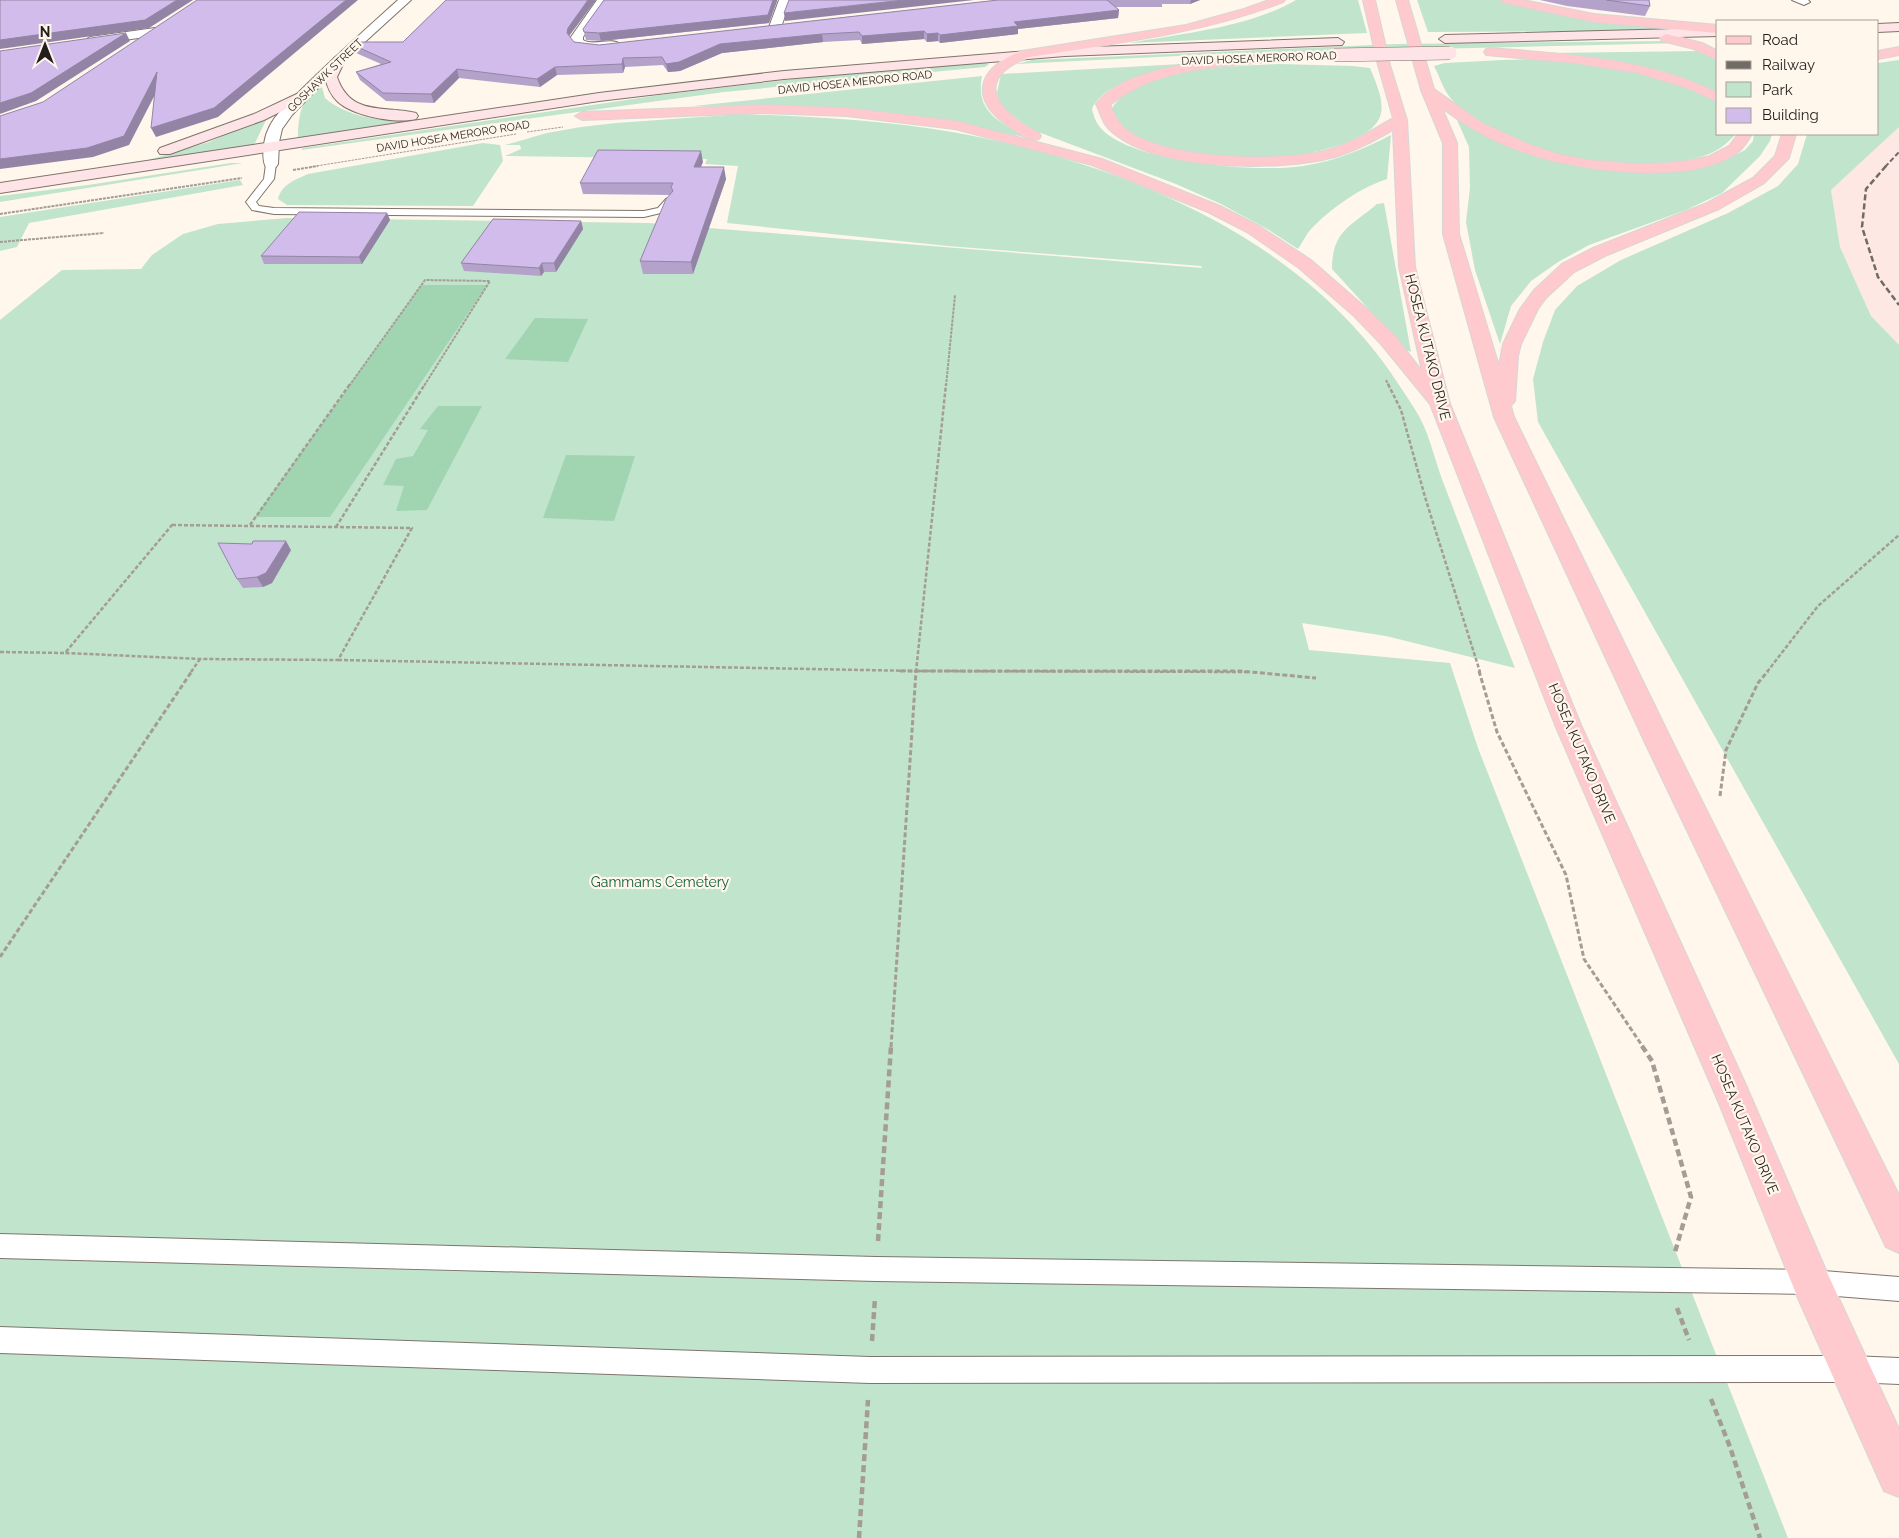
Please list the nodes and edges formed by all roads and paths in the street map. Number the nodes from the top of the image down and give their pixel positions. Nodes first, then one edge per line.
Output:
1 (405, 0) edge
2 (603, 0) edge
3 (785, 0) edge
4 (1279, 0) edge
5 (1369, 0) edge
6 (1402, 0) edge
7 (1506, 0) edge
8 (775, 27) edge
9 (1899, 27) edge
10 (1879, 28) edge
11 (1716, 31) edge
12 (1716, 31) edge
13 (1637, 35) junction
14 (1368, 41) dead end
15 (1885, 41) dead end
16 (1899, 41) edge
17 (78, 43) edge
18 (630, 43) edge
19 (1716, 45) edge
20 (1340, 46) junction
21 (1698, 46) junction
22 (1654, 47) dead end
23 (131, 48) edge
24 (1596, 49) dead end
25 (1899, 51) edge
26 (1455, 53) dead end
27 (1026, 54) junction
28 (1303, 55) junction
29 (1716, 55) edge
30 (1879, 55) edge
31 (340, 58) junction
32 (1108, 63) dead end
33 (1026, 68) dead end
34 (998, 70) junction
35 (1428, 90) junction
36 (301, 96) junction
37 (1716, 97) edge
38 (465, 118) junction
39 (573, 120) junction
40 (1400, 120) junction
41 (525, 132) dead end
42 (516, 134) dead end
43 (1744, 135) edge
44 (1788, 135) edge
45 (272, 147) junction
46 (288, 161) dead end
47 (1097, 162) junction
48 (253, 166) dead end
49 (271, 169) junction
50 (0, 187) edge
51 (669, 201) edge
52 (0, 214) edge
53 (104, 233) dead end
54 (0, 242) edge
55 (954, 295) dead end
56 (1384, 377) dead end
57 (1440, 404) junction
58 (1504, 417) junction
59 (249, 526) junction
60 (336, 527) junction
61 (1899, 535) edge
62 (0, 652) edge
63 (65, 653) junction
64 (200, 659) junction
65 (338, 660) junction
66 (916, 671) junction
67 (1316, 678) dead end
68 (1720, 800) dead end
69 (0, 957) edge
70 (1899, 1234) edge
71 (0, 1246) edge
72 (876, 1269) junction
73 (1667, 1280) junction
74 (1811, 1282) junction
75 (1899, 1289) edge
76 (0, 1340) edge
77 (1699, 1369) junction
78 (1851, 1369) junction
79 (870, 1370) junction
80 (1899, 1371) edge
81 (1899, 1476) edge
82 (859, 1538) edge
83 (1760, 1538) edge

1 - 31 street, GOSHAWK STREET
2 - 18 street
3 - 8 street
4 - 27 main road
5 - 40 main road, HOSEA KUTAKO DRIVE
6 - 35 main road
7 - 11 main road
9 - 10 main road
12 - 13 main road
13 - 14 main road
13 - 21 main road
15 - 16 main road
17 - 23 street
19 - 21 main road
20 - 26 main road, DAVID HOSEA MERORO ROAD, bridge
20 - 27 main road, DAVID HOSEA MERORO ROAD
20 - 28 main road, DAVID HOSEA MERORO ROAD
21 - 22 main road
21 - 29 main road
24 - 37 main road
25 - 30 main road
27 - 34 main road
27 - 38 main road, DAVID HOSEA MERORO ROAD
28 - 32 main road, DAVID HOSEA MERORO ROAD
28 - 40 main road
31 - 36 street, GOSHAWK STREET
31 - 38 main road
33 - 34 main road, DAVID HOSEA MERORO ROAD
34 - 39 main road, DAVID HOSEA MERORO ROAD
34 - 47 main road
35 - 43 main road
35 - 58 main road
36 - 45 street, GOSHAWK STREET
36 - 50 main road
38 - 45 main road, DAVID HOSEA MERORO ROAD
39 - 41 path
39 - 47 main road
40 - 57 main road, HOSEA KUTAKO DRIVE
42 - 49 path
44 - 58 main road
45 - 49 street, GOSHAWK STREET
45 - 50 main road, DAVID HOSEA MERORO ROAD
46 - 49 main road
47 - 57 main road
48 - 49 main road
49 - 51 lane
49 - 52 path
53 - 54 path
55 - 66 path
56 - 73 path
57 - 74 main road, HOSEA KUTAKO DRIVE
58 - 70 main road
59 - 60 path
59 - 60 path
59 - 63 path
60 - 65 path
61 - 68 path
62 - 63 path
63 - 64 path
64 - 65 path
64 - 69 path
65 - 66 path
66 - 67 path
66 - 72 path
71 - 72 lane
72 - 73 lane
72 - 79 path
73 - 74 lane
73 - 77 path
74 - 75 lane
74 - 78 main road, HOSEA KUTAKO DRIVE
76 - 79 lane
77 - 78 lane
77 - 79 lane
77 - 83 path
78 - 80 lane
78 - 81 main road, HOSEA KUTAKO DRIVE
79 - 82 path

